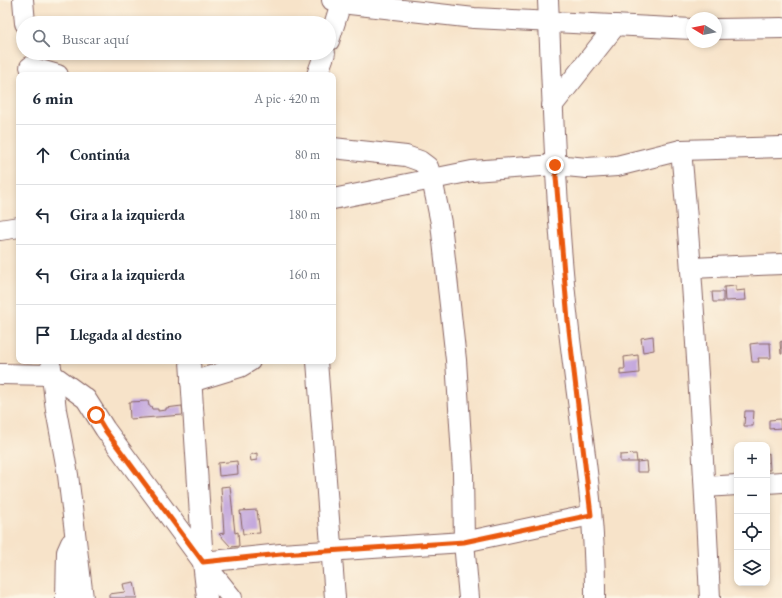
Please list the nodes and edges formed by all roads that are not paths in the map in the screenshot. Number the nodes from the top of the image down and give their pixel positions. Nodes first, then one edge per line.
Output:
1 (23, 0) edge
2 (548, 0) edge
3 (337, 1) edge
4 (24, 16) edge
5 (334, 16) edge
6 (549, 21) junction
7 (616, 25) junction
8 (782, 28) edge
9 (686, 29) edge
10 (722, 29) edge
11 (322, 60) edge
12 (29, 65) edge
13 (49, 72) edge
14 (318, 72) edge
15 (552, 106) junction
16 (782, 147) edge
17 (336, 148) edge
18 (681, 150) junction
19 (555, 165) junction
20 (432, 179) junction
21 (336, 198) edge
22 (16, 228) edge
23 (0, 230) edge
24 (782, 264) edge
25 (692, 268) junction
26 (190, 364) edge
27 (245, 364) edge
28 (317, 364) edge
29 (51, 368) edge
30 (0, 374) edge
31 (191, 382) junction
32 (782, 482) edge
33 (770, 483) edge
34 (734, 485) edge
35 (704, 487) junction
36 (591, 515) junction
37 (76, 534) junction
38 (464, 542) junction
39 (331, 552) junction
40 (203, 562) junction
41 (593, 596) edge
42 (66, 598) edge
43 (83, 598) edge
44 (207, 598) edge
45 (232, 598) edge
46 (335, 598) edge
47 (469, 598) edge
48 (710, 598) edge

1 - 4 street
2 - 6 street
3 - 5 street
3 - 6 street
6 - 7 street
6 - 15 street
7 - 9 street
7 - 15 street
8 - 10 street
11 - 14 street
12 - 13 street
15 - 19 street
16 - 18 street
17 - 20 street
18 - 19 street
18 - 25 street
19 - 20 street
19 - 36 street
20 - 21 street
20 - 38 street
22 - 23 street
24 - 25 street
25 - 35 street
26 - 31 street
27 - 31 street
28 - 39 street
29 - 30 street
29 - 37 street
29 - 40 street
31 - 40 street
32 - 33 street
34 - 35 street
35 - 48 street
36 - 38 street
36 - 41 street
37 - 42 street
37 - 43 street
38 - 39 street
38 - 47 street
39 - 40 street
39 - 46 street
40 - 44 street
40 - 45 street

